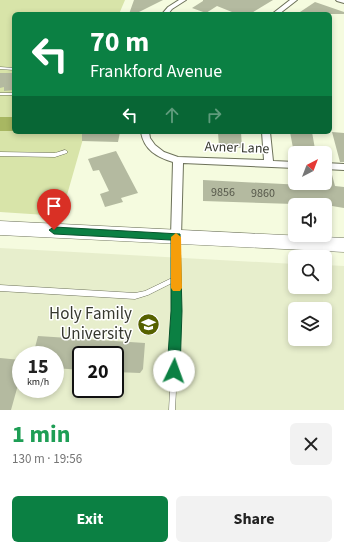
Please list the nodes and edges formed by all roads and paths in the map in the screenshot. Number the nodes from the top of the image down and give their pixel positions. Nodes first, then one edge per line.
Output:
1 (183, 0) edge
2 (294, 0) edge
3 (339, 0) edge
4 (344, 1) edge
5 (167, 12) edge
6 (278, 12) edge
7 (0, 68) edge
8 (12, 69) edge
9 (0, 94) edge
10 (12, 94) edge
11 (145, 134) edge
12 (266, 134) edge
13 (65, 152) dead end
14 (0, 154) edge
15 (178, 160) junction
16 (269, 164) junction
17 (288, 165) edge
18 (332, 166) edge
19 (344, 167) edge
20 (0, 228) edge
21 (176, 237) junction
22 (344, 245) edge
23 (177, 278) junction
24 (0, 288) edge
25 (172, 410) edge

1 - 5 street
2 - 6 street
3 - 4 street
7 - 8 lane
9 - 10 lane
11 - 15 street, Avner Lane
12 - 16 street
13 - 14 lane
15 - 16 street, Avner Lane
15 - 21 street
16 - 17 street, Avner Lane
18 - 19 street
20 - 21 main road
21 - 22 main road
21 - 23 lane
23 - 24 lane
23 - 25 lane

